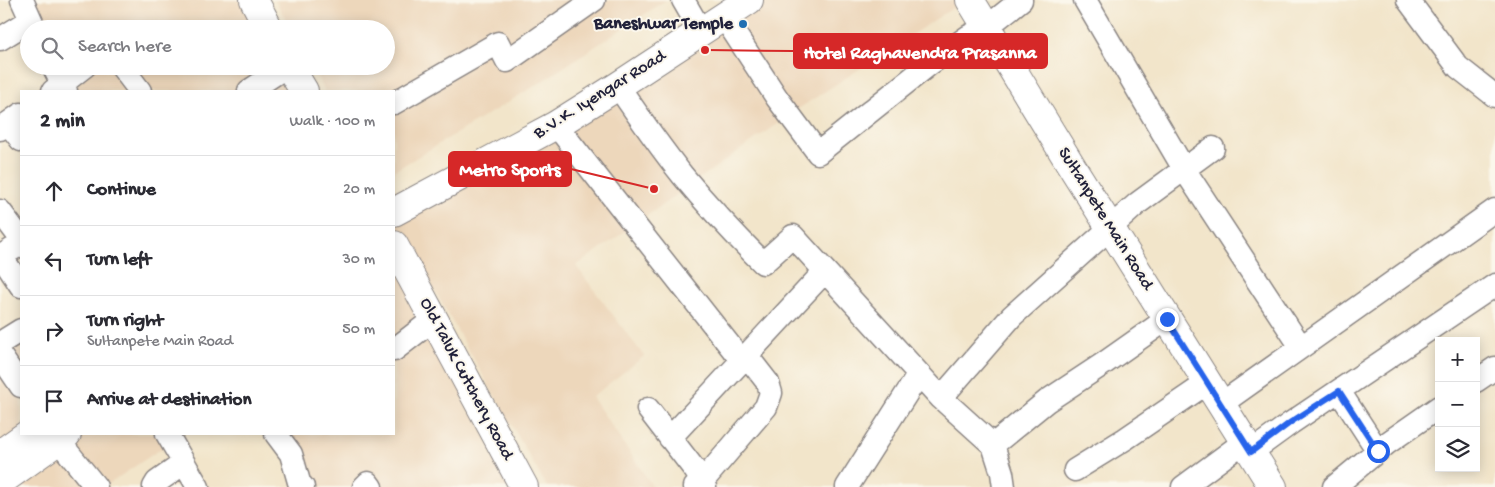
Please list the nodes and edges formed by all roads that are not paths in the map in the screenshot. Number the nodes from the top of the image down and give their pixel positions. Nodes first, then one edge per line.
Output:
1 (254, 0) edge
2 (594, 0) edge
3 (749, 0) edge
4 (970, 0) edge
5 (1021, 0) edge
6 (1085, 0) edge
7 (1408, 0) edge
8 (723, 9) edge
9 (689, 10) edge
10 (265, 20) edge
11 (20, 23) edge
12 (987, 27) junction
13 (0, 39) edge
14 (71, 75) edge
15 (128, 75) edge
16 (274, 75) edge
17 (294, 75) edge
18 (58, 83) edge
19 (618, 86) junction
20 (139, 90) edge
21 (251, 90) edge
22 (303, 90) edge
23 (1495, 96) edge
24 (395, 102) edge
25 (556, 125) junction
26 (1213, 148) dead end
27 (1184, 169) junction
28 (395, 191) edge
29 (1495, 210) edge
30 (0, 211) edge
31 (395, 211) edge
32 (1110, 227) junction
33 (20, 238) edge
34 (20, 245) edge
35 (395, 247) edge
36 (825, 271) junction
37 (20, 284) edge
38 (1495, 285) edge
39 (434, 319) junction
40 (1167, 319) junction
41 (20, 331) edge
42 (0, 343) edge
43 (1301, 348) junction
44 (395, 349) edge
45 (0, 355) edge
46 (744, 358) junction
47 (1495, 368) edge
48 (919, 374) junction
49 (1480, 378) edge
50 (20, 385) edge
51 (1339, 391) junction
52 (1214, 394) junction
53 (941, 398) junction
54 (648, 409) dead end
55 (1435, 410) edge
56 (27, 435) edge
57 (169, 435) edge
58 (281, 436) edge
59 (62, 437) edge
60 (670, 438) junction
61 (993, 445) junction
62 (1248, 447) junction
63 (1378, 451) junction
64 (0, 454) edge
65 (184, 463) junction
66 (1075, 470) dead end
67 (0, 482) edge
68 (701, 485) edge
69 (96, 487) edge
70 (154, 487) edge
71 (198, 487) edge
72 (303, 487) edge
73 (364, 487) edge
74 (371, 487) edge
75 (524, 487) edge
76 (847, 487) edge
77 (1004, 487) edge
78 (1183, 487) edge
79 (1273, 487) edge
80 (1334, 487) edge

1 - 10 street
2 - 24 street
3 - 8 street, B.V.K. Iyengar Road
4 - 12 street, Sultanpete Main Road
5 - 12 street
6 - 27 street
7 - 23 street
8 - 9 street, B.V.K. Iyengar Road
8 - 12 street
8 - 19 street, B.V.K. Iyengar Road
9 - 28 street, B.V.K. Iyengar Road
11 - 13 street
12 - 32 street, Sultanpete Main Road
14 - 18 street
15 - 20 street
16 - 21 street
17 - 22 street
19 - 25 street, B.V.K. Iyengar Road
19 - 36 street
25 - 31 street, B.V.K. Iyengar Road
25 - 46 street
26 - 27 street
27 - 32 street
27 - 43 street
29 - 43 street
30 - 33 street
32 - 40 street, Sultanpete Main Road
32 - 53 street
34 - 37 street
35 - 39 street, Old Taluk Cutchery Road
36 - 46 street
36 - 48 street
38 - 51 street
39 - 44 street
39 - 75 street, Old Taluk Cutchery Road
40 - 52 street, Sultanpete Main Road
40 - 61 street
41 - 42 street
43 - 52 street
45 - 50 street
46 - 60 street
46 - 68 street
47 - 49 street
48 - 53 street
48 - 76 street
51 - 62 street
51 - 63 street
52 - 62 street, Sultanpete Main Road
52 - 66 street
53 - 61 street
54 - 60 street
55 - 63 street
56 - 64 street
57 - 65 street
58 - 72 street
59 - 67 street
59 - 69 street
60 - 68 street
61 - 77 street
62 - 78 street
62 - 79 street, Sultanpete Main Road
63 - 80 street
65 - 70 street
65 - 71 street
73 - 74 street

